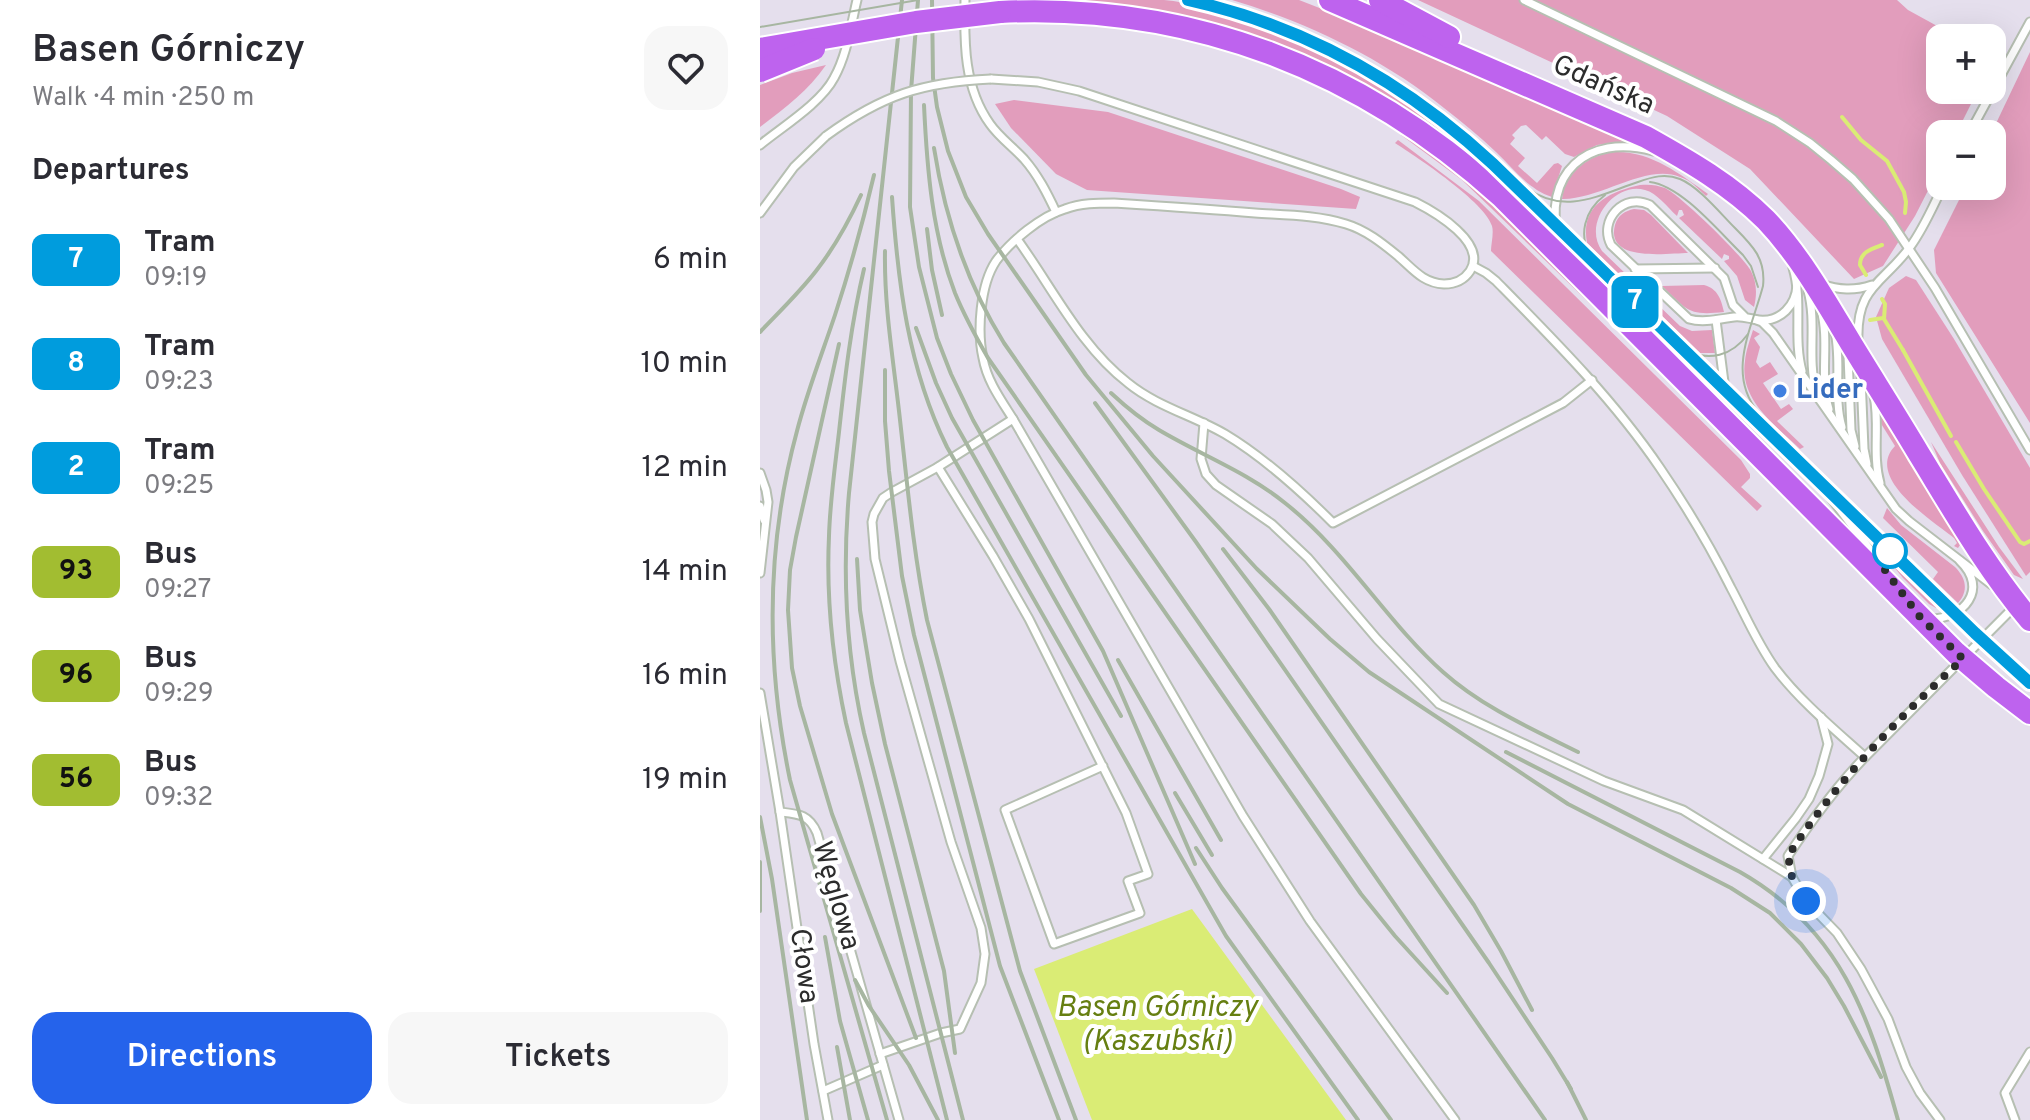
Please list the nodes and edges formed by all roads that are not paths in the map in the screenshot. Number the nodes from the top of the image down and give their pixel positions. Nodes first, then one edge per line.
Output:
1 (857, 0) edge
2 (965, 0) edge
3 (1330, 0) edge
4 (1380, 0) edge
5 (1524, 0) edge
6 (2030, 22) edge
7 (867, 31) junction
8 (760, 49) edge
9 (760, 71) edge
10 (1584, 109) junction
11 (1977, 120) edge
12 (760, 145) edge
13 (1703, 170) junction
14 (1501, 196) junction
15 (1936, 200) edge
16 (1056, 212) junction
17 (760, 213) edge
18 (1556, 226) junction
19 (1017, 239) junction
20 (1559, 240) junction
21 (1786, 243) junction
22 (1909, 248) junction
23 (1800, 262) junction
24 (1473, 266) junction
25 (1715, 268) junction
26 (1635, 269) junction
27 (1590, 272) junction
28 (1805, 283) junction
29 (1874, 284) junction
30 (1826, 302) junction
31 (1749, 318) junction
32 (1716, 320) junction
33 (1839, 323) junction
34 (1858, 355) junction
35 (1592, 380) junction
36 (1808, 384) junction
37 (1725, 390) junction
38 (1822, 403) junction
39 (1013, 419) junction
40 (1835, 421) junction
41 (1204, 423) junction
42 (1848, 440) junction
43 (2030, 450) edge
44 (1860, 458) junction
45 (938, 467) junction
46 (760, 473) edge
47 (1873, 477) junction
48 (1886, 495) junction
49 (760, 506) edge
50 (765, 526) junction
51 (1960, 561) junction
52 (760, 573) edge
53 (2023, 612) edge
54 (1920, 617) junction
55 (1963, 659) junction
56 (760, 693) edge
57 (2030, 713) edge
58 (1821, 715) junction
59 (1865, 757) junction
60 (1103, 766) junction
61 (780, 812) junction
62 (1763, 859) junction
63 (1792, 877) junction
64 (2030, 1052) edge
65 (880, 1054) junction
66 (883, 1065) junction
67 (823, 1091) junction
68 (828, 1120) edge
69 (899, 1120) edge
70 (1455, 1120) edge
71 (1941, 1120) edge
72 (2015, 1120) edge

1 - 12 lane
2 - 16 lane
3 - 10 main road, Gdańska
4 - 10 main road
5 - 22 lane, Gdańska
6 - 11 lane
7 - 8 main road, bridge
7 - 9 main road, bridge
7 - 14 main road, bridge
10 - 13 main road, Gdańska
13 - 18 lane
13 - 21 main road, Gdańska
14 - 20 lane
14 - 27 main road
15 - 22 lane
16 - 19 lane
16 - 24 lane
17 - 24 lane, bridge
18 - 20 lane
18 - 27 lane
19 - 39 lane
19 - 41 lane
20 - 27 lane
20 - 27 lane
21 - 23 main road, Gdańska
21 - 28 lane
22 - 29 lane
22 - 43 lane, Gdańska
23 - 28 main road, Gdańska
23 - 38 lane
24 - 35 lane
25 - 26 lane
25 - 26 lane
25 - 31 lane
26 - 32 lane
27 - 37 lane
27 - 54 main road
28 - 29 lane
28 - 30 main road, Gdańska
28 - 31 lane
28 - 36 lane
28 - 40 lane
29 - 34 lane
30 - 33 main road, Gdańska
30 - 42 lane
31 - 32 lane
31 - 36 lane
32 - 37 lane
33 - 34 main road, Gdańska
33 - 44 lane
34 - 47 lane
34 - 48 lane
34 - 53 main road, Gdańska
35 - 41 lane
35 - 58 lane
36 - 38 lane
37 - 54 lane
38 - 40 lane
39 - 45 lane
39 - 70 lane
40 - 42 lane
41 - 62 lane
42 - 44 lane
44 - 47 lane
45 - 60 lane
45 - 65 lane
46 - 50 lane
47 - 48 lane
48 - 51 lane
49 - 50 lane
50 - 52 lane
51 - 53 lane
51 - 54 lane
53 - 55 lane
54 - 55 main road
55 - 57 main road
55 - 59 lane
56 - 61 lane
58 - 59 lane
58 - 62 lane
59 - 63 lane
60 - 60 lane
61 - 65 lane, Węglowa
61 - 67 lane, Cłowa
62 - 63 lane
63 - 71 lane
64 - 72 lane
65 - 66 lane, Węglowa
66 - 67 lane
66 - 69 lane, Węglowa
67 - 68 lane, Cłowa

